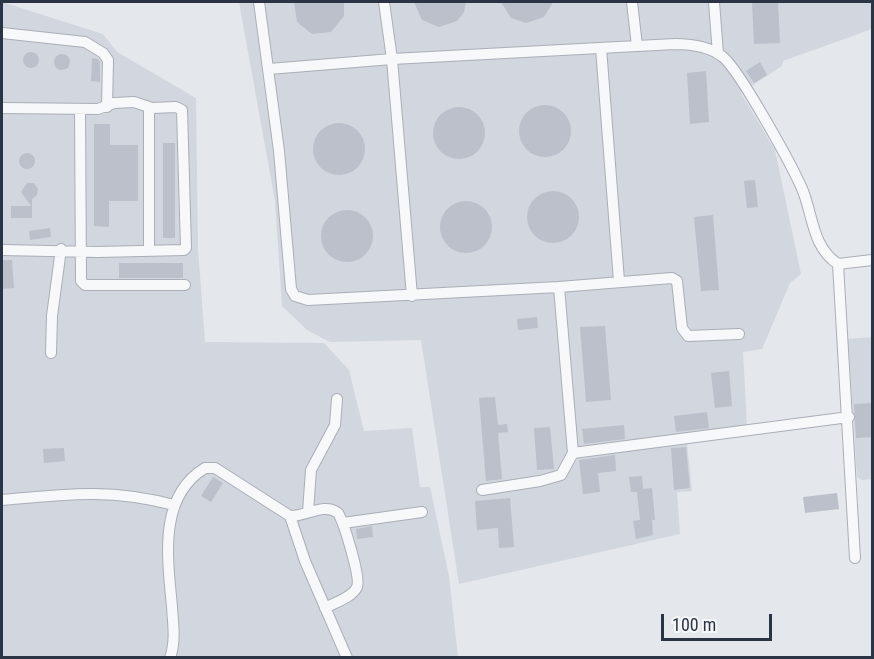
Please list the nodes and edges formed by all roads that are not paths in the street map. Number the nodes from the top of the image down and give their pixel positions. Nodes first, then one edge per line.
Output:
1 (259, 2) edge
2 (384, 2) edge
3 (632, 2) edge
4 (714, 2) edge
5 (2, 33) edge
6 (637, 46) junction
7 (601, 48) junction
8 (718, 54) junction
9 (392, 59) junction
10 (269, 69) junction
11 (107, 107) junction
12 (148, 107) junction
13 (2, 108) edge
14 (80, 109) junction
15 (61, 249) junction
16 (2, 250) edge
17 (80, 250) junction
18 (149, 251) junction
19 (873, 260) edge
20 (838, 264) junction
21 (618, 281) junction
22 (185, 285) dead end
23 (559, 287) junction
24 (412, 296) junction
25 (739, 333) dead end
26 (51, 353) dead end
27 (337, 399) dead end
28 (849, 417) junction
29 (573, 453) junction
30 (482, 490) dead end
31 (2, 500) edge
32 (174, 505) junction
33 (308, 512) junction
34 (422, 512) dead end
35 (290, 516) junction
36 (343, 523) junction
37 (855, 558) dead end
38 (325, 608) junction
39 (170, 657) edge
40 (347, 657) edge

1 - 10 street
2 - 9 street
3 - 6 street
4 - 8 street
5 - 11 street
6 - 7 street
6 - 8 street
7 - 9 street
7 - 21 street
8 - 20 street
9 - 10 street
9 - 24 street
10 - 24 street
11 - 12 street
11 - 14 street
12 - 18 street
12 - 18 street
13 - 14 street
14 - 17 street
15 - 16 street
15 - 17 street
15 - 26 street
17 - 18 street
17 - 22 street
19 - 20 street
20 - 28 street
21 - 23 street
21 - 25 street
23 - 24 street
23 - 29 street
27 - 33 street
28 - 29 street
28 - 37 street
29 - 30 street
31 - 32 street
32 - 35 street
32 - 39 street
33 - 35 street
33 - 36 street
34 - 36 street
35 - 38 street
36 - 38 street
38 - 40 street

